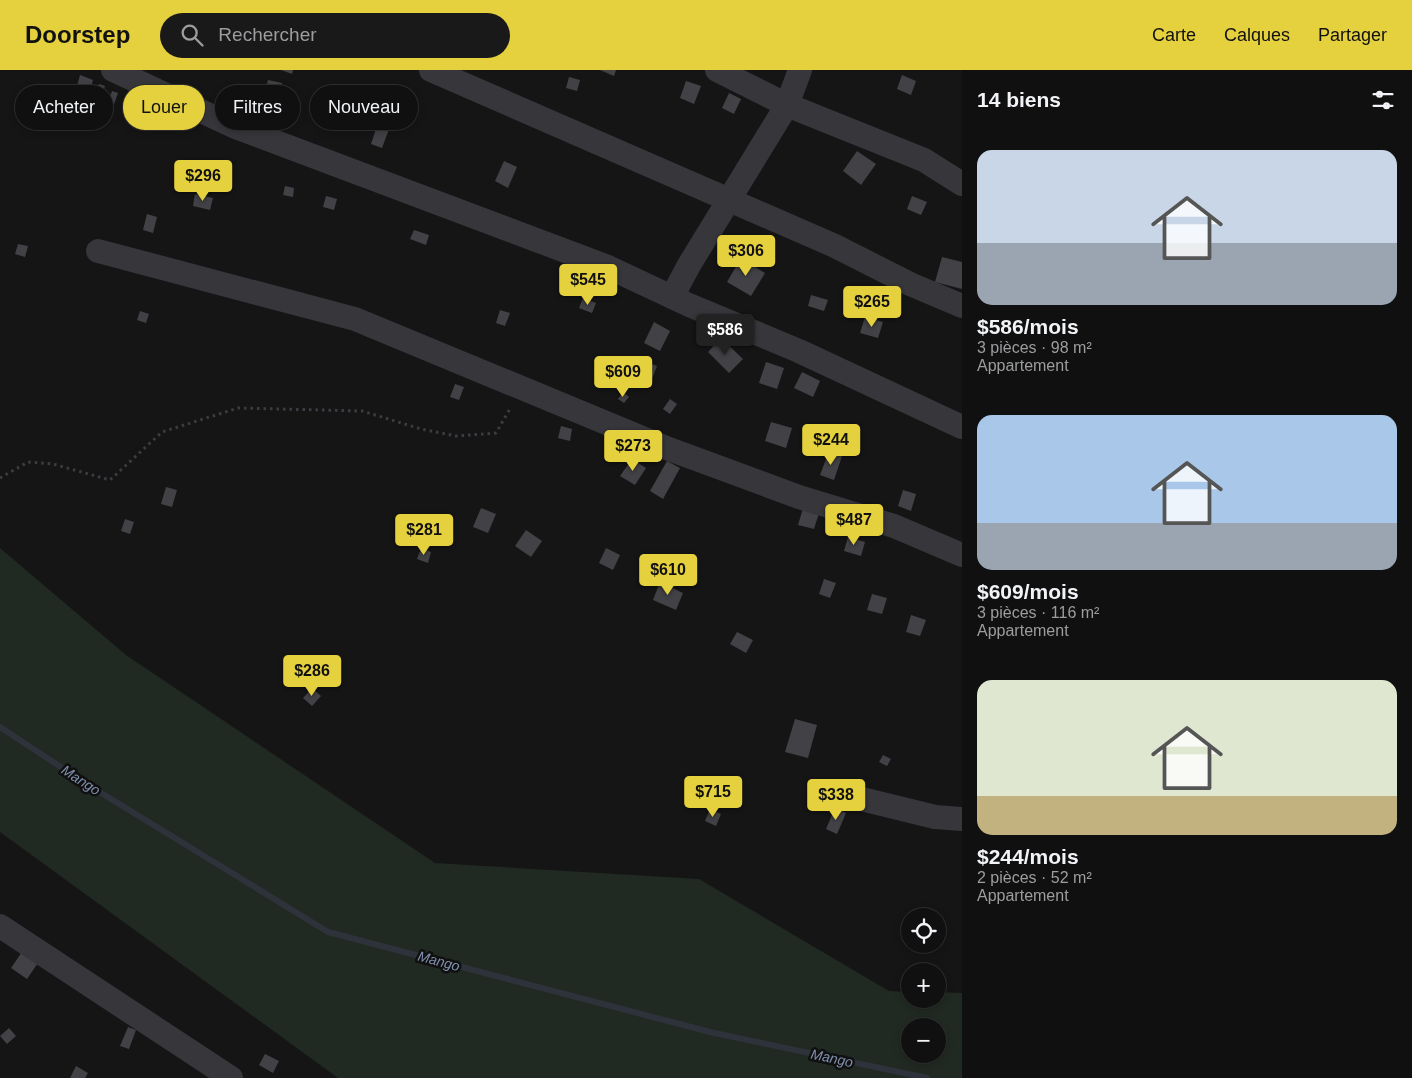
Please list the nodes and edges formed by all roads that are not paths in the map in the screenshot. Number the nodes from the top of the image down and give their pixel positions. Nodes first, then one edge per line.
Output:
1 (113, 70) edge
2 (431, 70) edge
3 (717, 70) edge
4 (800, 70) edge
5 (787, 104) junction
6 (962, 184) edge
7 (730, 200) junction
8 (98, 251) dead end
9 (672, 297) junction
10 (962, 306) edge
11 (962, 426) edge
12 (962, 555) edge
13 (833, 792) dead end
14 (962, 819) edge
15 (0, 926) edge
16 (231, 1078) edge

1 - 9 street
2 - 7 street
3 - 5 street
4 - 5 street
5 - 6 street
5 - 7 street
7 - 9 street
7 - 10 street
8 - 12 street
9 - 11 street
13 - 14 street
15 - 16 street

